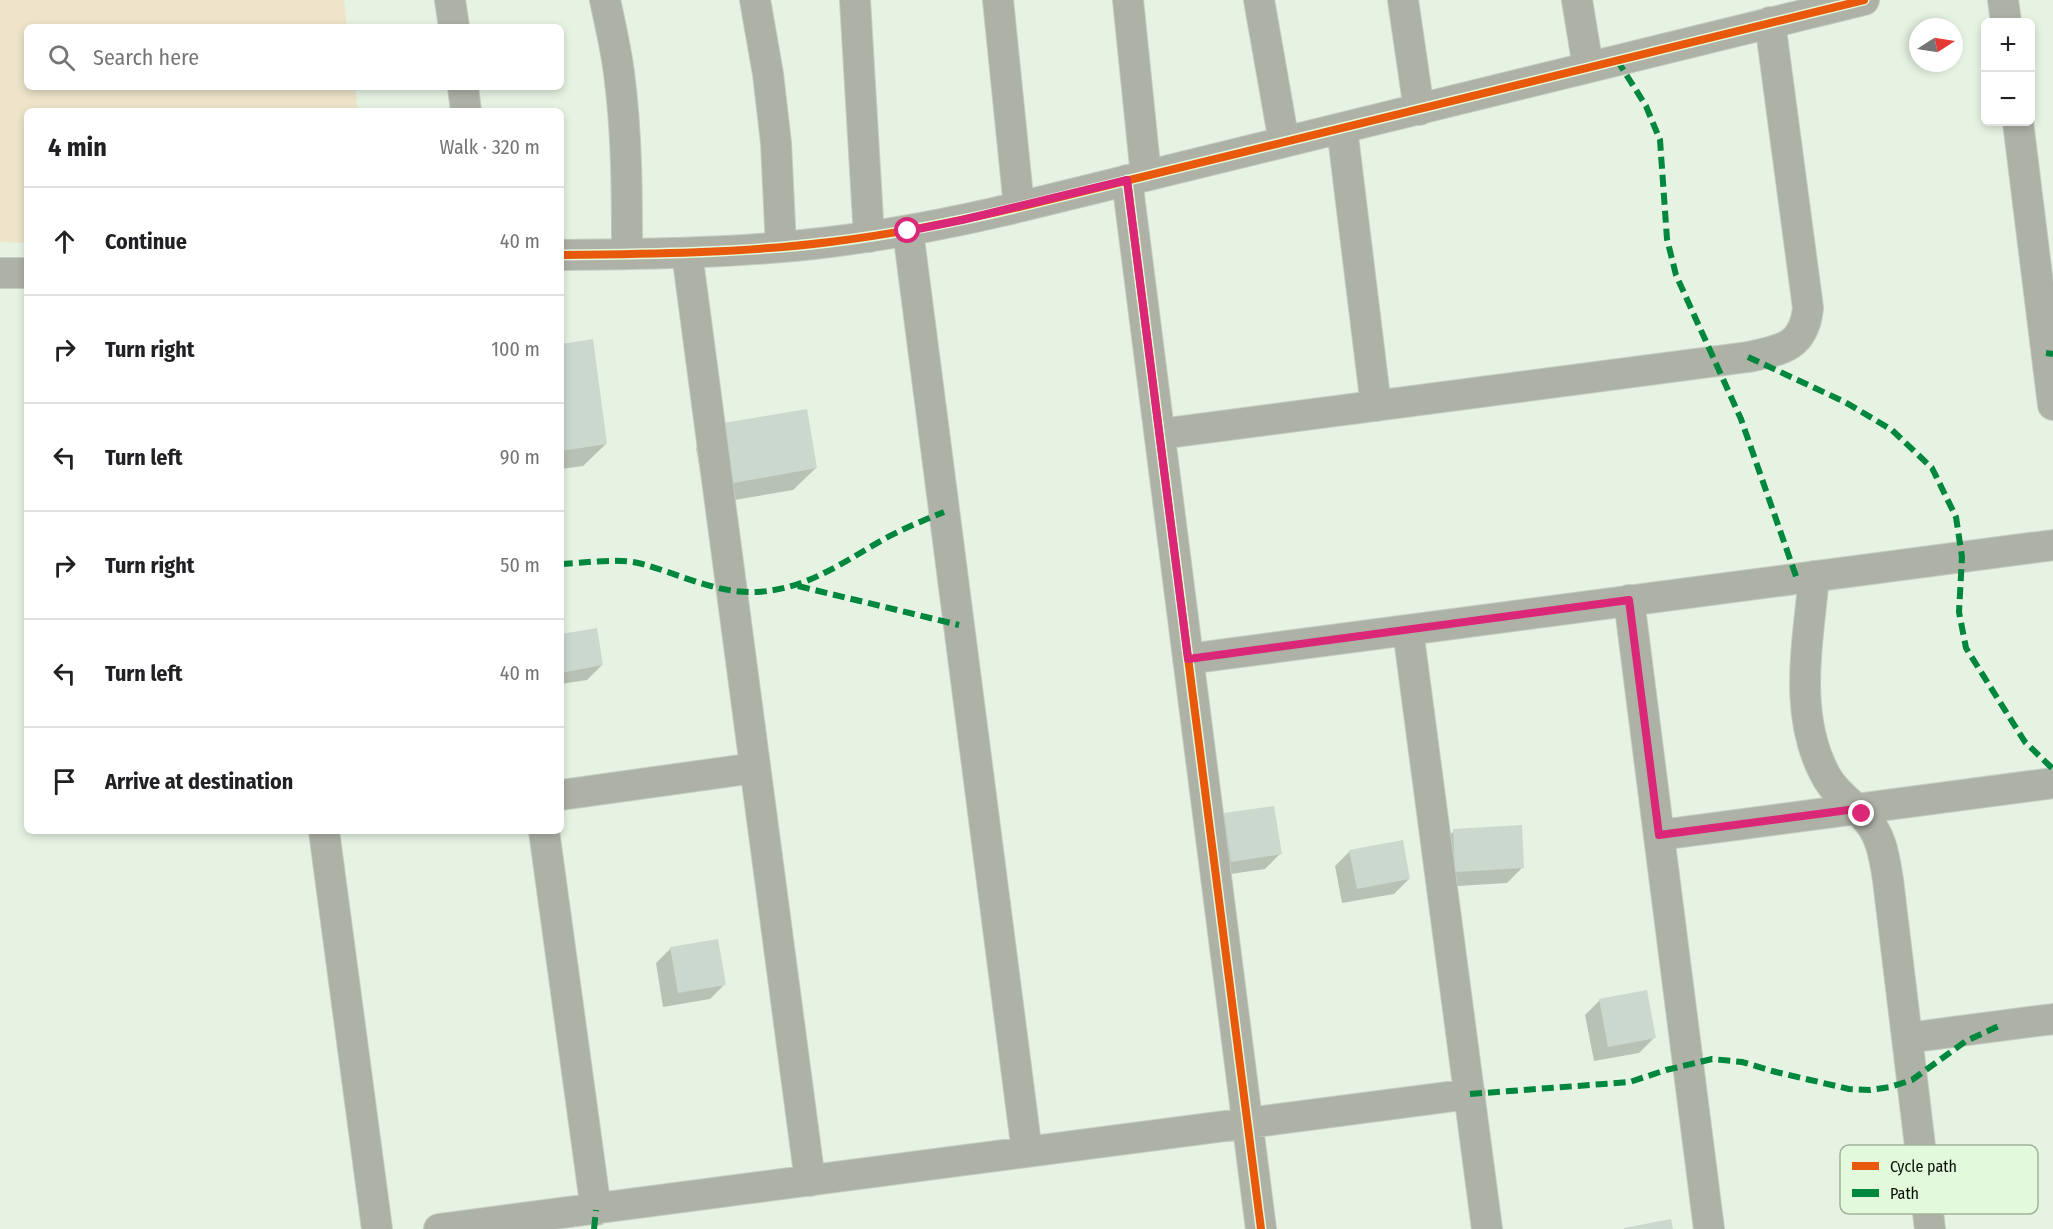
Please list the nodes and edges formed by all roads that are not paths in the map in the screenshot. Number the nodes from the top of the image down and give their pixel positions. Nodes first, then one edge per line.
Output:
1 (450, 0) edge
2 (605, 0) edge
3 (755, 0) edge
4 (855, 0) edge
5 (998, 0) edge
6 (1128, 0) edge
7 (1259, 0) edge
8 (1403, 0) edge
9 (1577, 0) edge
10 (1864, 0) edge
11 (2003, 0) edge
12 (2005, 18) edge
13 (1770, 22) junction
14 (454, 24) edge
15 (1588, 67) junction
16 (463, 90) edge
17 (466, 108) edge
18 (1419, 110) junction
19 (2018, 126) edge
20 (1342, 128) junction
21 (1284, 142) junction
22 (1137, 178) junction
23 (1018, 207) junction
24 (908, 231) junction
25 (869, 237) junction
26 (781, 247) junction
27 (687, 252) junction
28 (627, 254) junction
29 (564, 255) edge
30 (0, 273) edge
31 (24, 273) edge
32 (2053, 405) edge
33 (1376, 406) junction
34 (1160, 434) junction
35 (2053, 545) edge
36 (1814, 576) junction
37 (1629, 600) junction
38 (1408, 630) junction
39 (1188, 659) junction
40 (755, 768) junction
41 (2053, 783) edge
42 (564, 795) edge
43 (1856, 809) junction
44 (324, 834) edge
45 (544, 834) edge
46 (1659, 835) junction
47 (2053, 1019) edge
48 (1907, 1038) junction
49 (1470, 1094) junction
50 (1247, 1123) junction
51 (1920, 1145) edge
52 (1027, 1152) junction
53 (810, 1181) junction
54 (596, 1210) junction
55 (1928, 1214) edge
56 (376, 1229) edge
57 (439, 1229) edge
58 (1261, 1229) edge
59 (1487, 1229) edge
60 (1709, 1229) edge
61 (1930, 1229) edge

1 - 14 street
2 - 28 street
3 - 26 street
4 - 25 street
5 - 23 street
6 - 22 street
7 - 21 street
8 - 18 street
9 - 15 street
10 - 13 street
11 - 12 street
13 - 15 street
13 - 33 street
15 - 18 street
16 - 17 street
18 - 20 street
19 - 32 street
20 - 21 street
20 - 33 street
21 - 22 street
22 - 23 street
22 - 34 street
23 - 24 street
24 - 25 street
24 - 52 street
25 - 26 street
26 - 27 street
27 - 28 street
27 - 40 street
28 - 29 street
30 - 31 street
33 - 34 street
34 - 39 street
35 - 36 street
36 - 37 street
36 - 43 street
37 - 38 street
37 - 46 street
38 - 39 street
38 - 49 street
39 - 50 street
40 - 42 street
40 - 53 street
41 - 43 street
43 - 46 street
43 - 48 street
44 - 56 street
45 - 54 street
46 - 60 street
47 - 48 street
48 - 51 street
49 - 50 street
49 - 59 street
50 - 52 street
50 - 58 street
52 - 53 street
53 - 54 street
54 - 57 street
55 - 61 street

